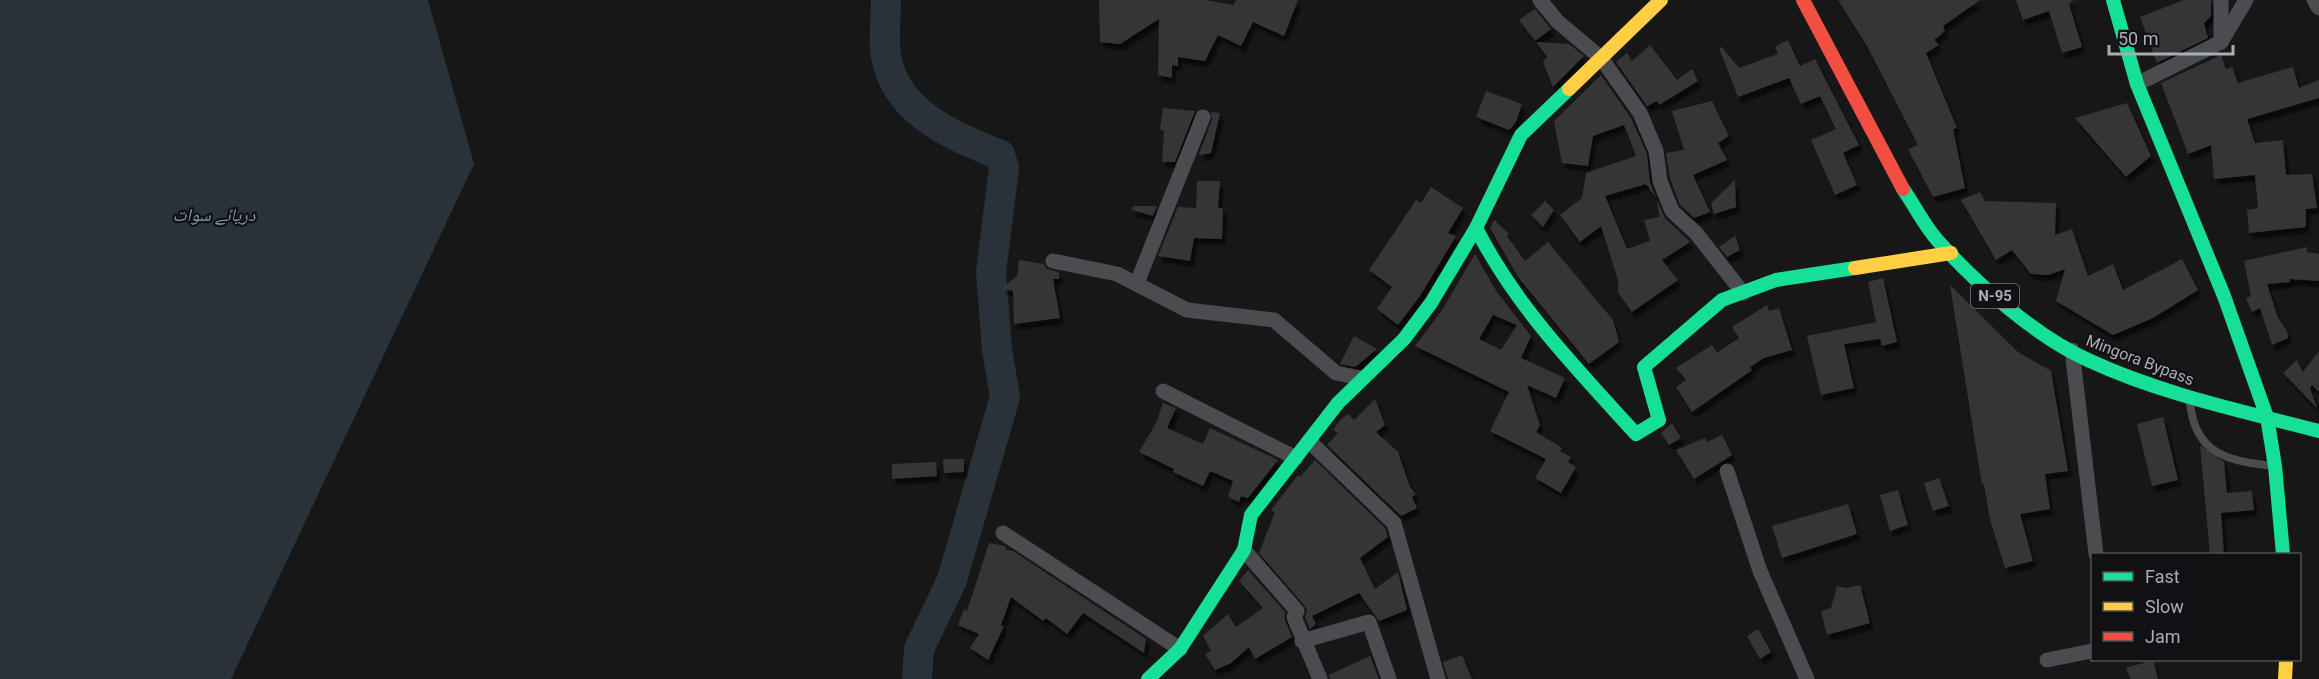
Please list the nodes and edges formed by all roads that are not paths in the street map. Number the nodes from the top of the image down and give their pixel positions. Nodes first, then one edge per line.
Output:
1 (1540, 0) edge
2 (1661, 0) edge
3 (1803, 0) edge
4 (2113, 0) edge
5 (2221, 0) edge
6 (2246, 0) edge
7 (2314, 0) edge
8 (2319, 8) edge
9 (2221, 42) junction
10 (1601, 58) junction
11 (2138, 84) junction
12 (1203, 117) dead end
13 (1476, 228) junction
14 (1951, 253) junction
15 (1053, 261) dead end
16 (1137, 283) junction
17 (1743, 292) junction
18 (2072, 350) junction
19 (1361, 378) junction
20 (1163, 391) dead end
21 (2190, 397) junction
22 (2267, 417) junction
23 (2319, 431) edge
24 (1309, 441) junction
25 (1296, 458) junction
26 (2275, 466) junction
27 (1726, 471) dead end
28 (1003, 533) dead end
29 (1244, 550) junction
30 (2096, 553) edge
31 (2283, 553) edge
32 (1302, 641) junction
33 (1180, 649) junction
34 (2091, 651) edge
35 (2046, 660) dead end
36 (2286, 661) edge
37 (1148, 679) edge
38 (1320, 679) edge
39 (1389, 679) edge
40 (1438, 679) edge
41 (1807, 679) edge
42 (2285, 679) edge

1 - 10 street
2 - 10 main road
3 - 14 main road, Mingora Bypass / N-95
4 - 11 main road
5 - 9 street
6 - 9 street
7 - 8 street
9 - 11 street
10 - 13 main road
10 - 17 street
11 - 22 main road
12 - 16 street
13 - 17 main road
13 - 19 main road
14 - 17 main road
14 - 18 main road, Mingora Bypass / N-95
15 - 16 street
16 - 19 street
18 - 21 main road, Mingora Bypass / N-95
18 - 30 street
19 - 24 main road
20 - 25 street
21 - 22 main road, Mingora Bypass / N-95
21 - 26 lane
22 - 23 main road, Mingora Bypass / N-95
22 - 26 main road
24 - 25 main road
24 - 40 street
25 - 29 main road
26 - 31 main road
27 - 41 street
28 - 33 street
29 - 32 street
29 - 33 main road
32 - 38 street
32 - 39 street
33 - 37 main road
34 - 35 street
36 - 42 main road

